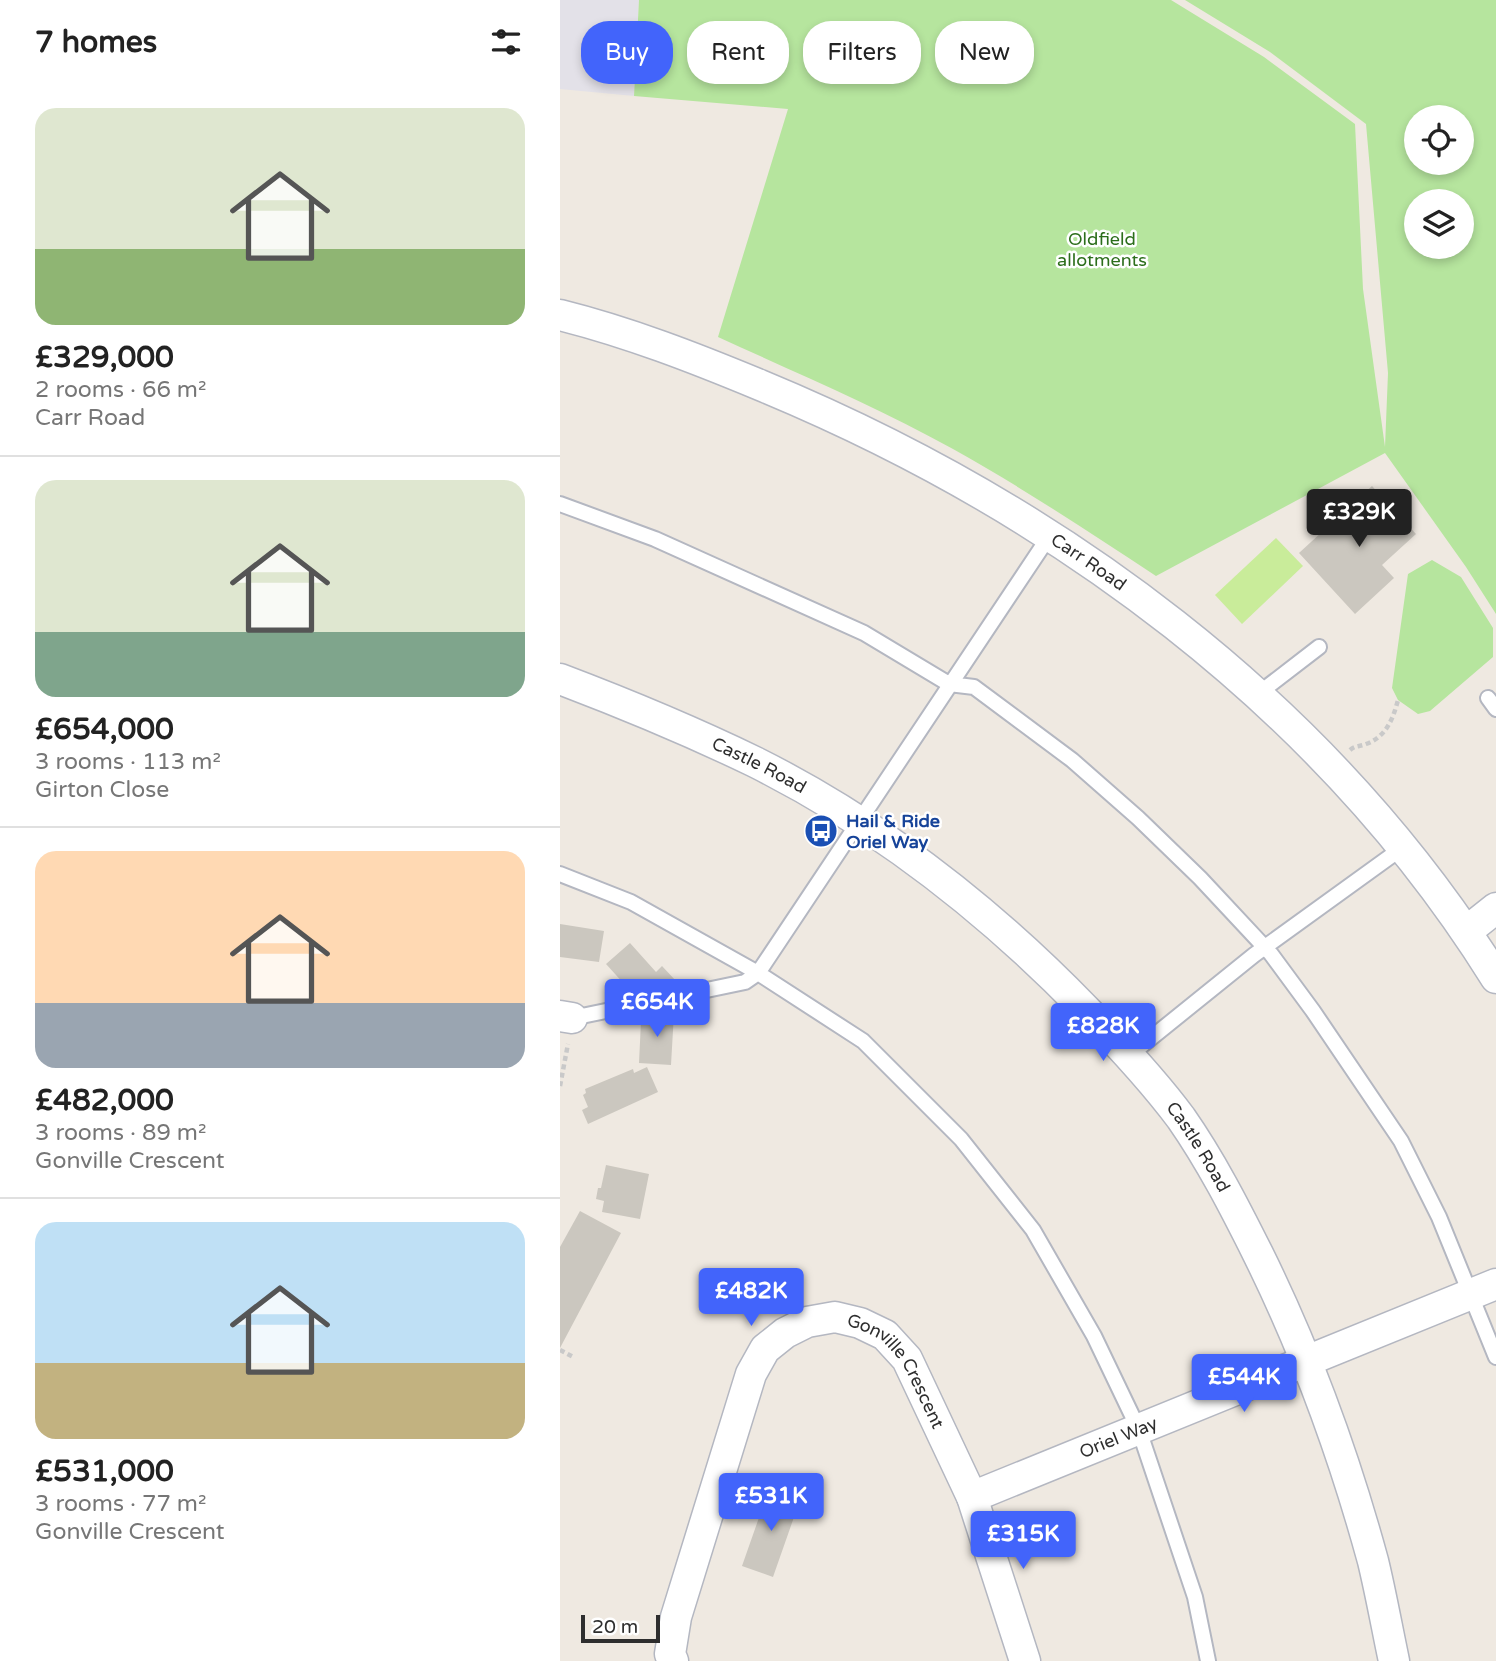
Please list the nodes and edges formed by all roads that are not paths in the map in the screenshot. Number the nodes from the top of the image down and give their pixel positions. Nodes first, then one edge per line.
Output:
1 (560, 315) edge
2 (560, 504) edge
3 (1050, 534) junction
4 (1319, 647) dead end
5 (560, 679) edge
6 (949, 684) junction
7 (1258, 694) junction
8 (858, 821) junction
9 (1402, 848) junction
10 (560, 874) edge
11 (1496, 908) edge
12 (1467, 931) junction
13 (1265, 948) junction
14 (758, 973) junction
15 (1496, 978) edge
16 (566, 1017) edge
17 (1130, 1055) junction
18 (1484, 1289) edge
19 (1496, 1356) edge
20 (1308, 1361) junction
21 (1139, 1430) junction
22 (972, 1497) junction
23 (673, 1661) edge
24 (1025, 1661) edge
25 (1208, 1661) edge
26 (1394, 1661) edge

1 - 3 street, Carr Road
2 - 6 lane
3 - 6 lane
3 - 7 street, Carr Road
4 - 7 lane
5 - 8 street, Castle Road
6 - 8 lane
6 - 13 lane
7 - 9 street, Carr Road
8 - 14 lane
8 - 17 street, Castle Road
9 - 12 street, Carr Road
9 - 13 lane
10 - 14 lane
11 - 12 street
12 - 15 street, Carr Road
13 - 17 lane
13 - 18 lane
14 - 16 lane
14 - 21 lane
17 - 20 street, Castle Road
18 - 19 lane
18 - 20 street, Oriel Way
20 - 21 street, Oriel Way
20 - 26 street, Castle Road
21 - 22 street, Oriel Way
21 - 25 lane
22 - 23 street, Gonville Crescent
22 - 24 street, Gonville Crescent

